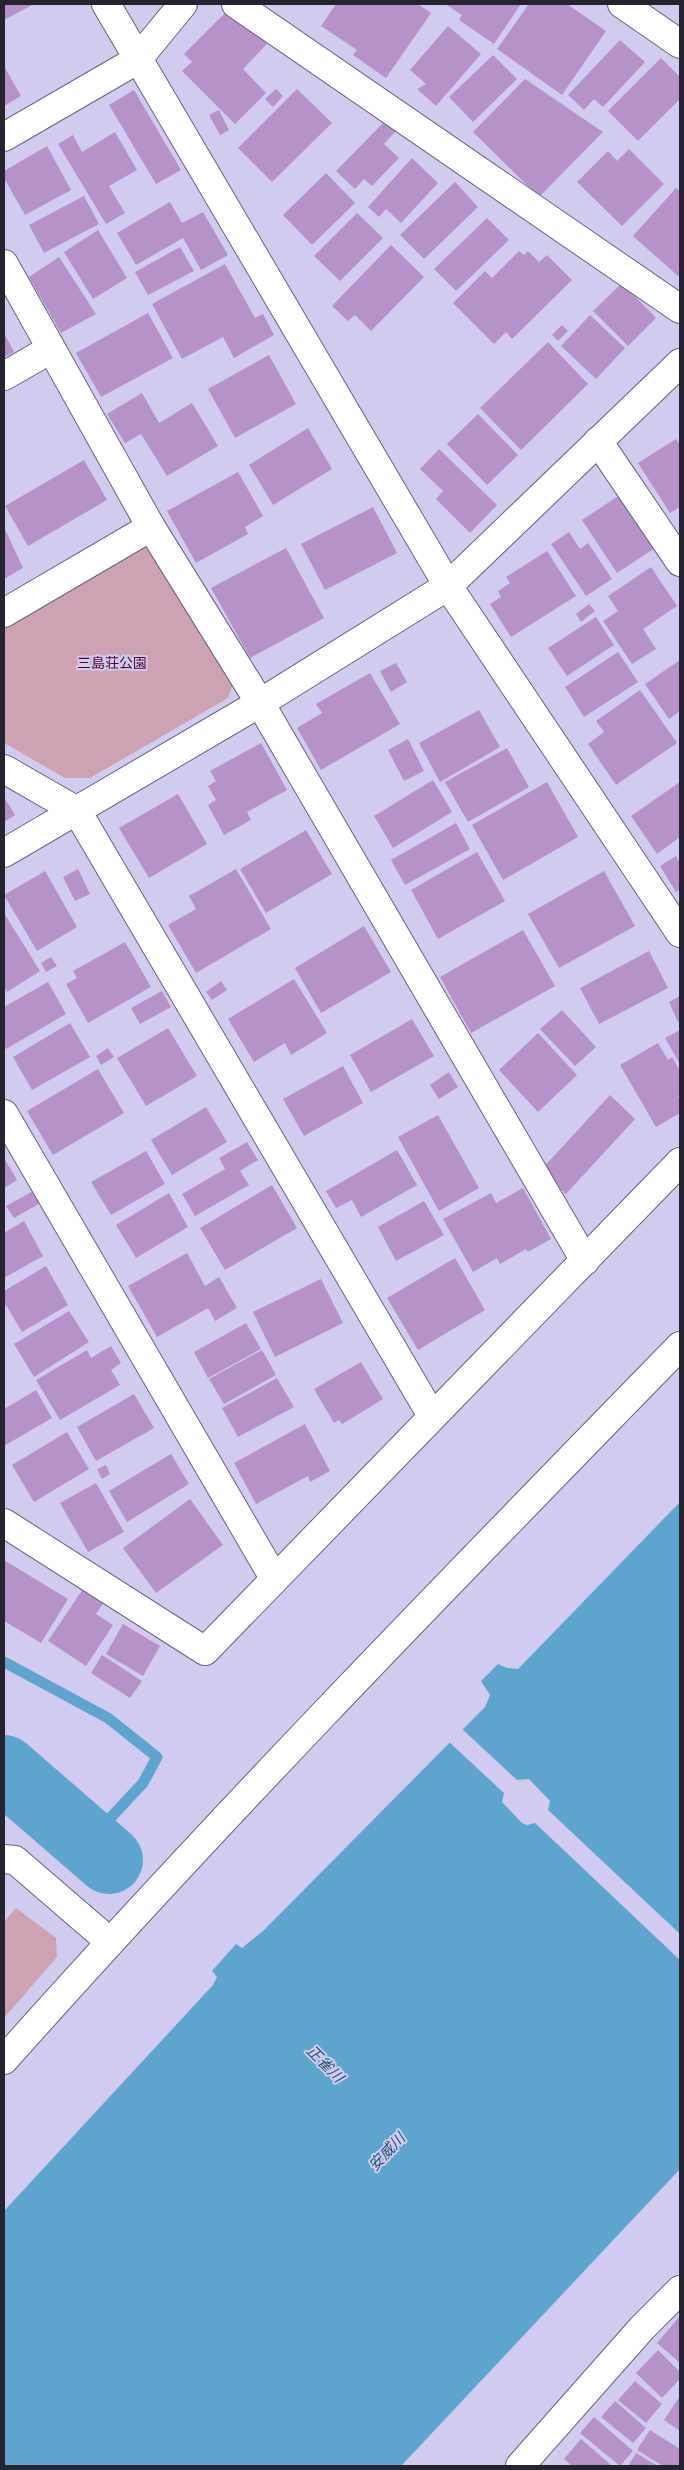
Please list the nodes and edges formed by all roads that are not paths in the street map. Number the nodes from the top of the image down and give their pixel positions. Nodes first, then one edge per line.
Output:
1 (106, 4) edge
2 (183, 4) edge
3 (236, 4) edge
4 (622, 4) edge
5 (680, 44) edge
6 (137, 60) junction
7 (4, 137) edge
8 (4, 264) edge
9 (680, 309) edge
10 (51, 349) junction
11 (680, 362) edge
12 (4, 376) edge
13 (598, 441) junction
14 (151, 527) junction
15 (680, 562) edge
16 (448, 586) junction
17 (4, 613) edge
18 (260, 703) junction
19 (4, 769) edge
20 (77, 811) junction
21 (4, 853) edge
22 (680, 933) edge
23 (4, 1114) edge
24 (680, 1162) edge
25 (585, 1261) junction
26 (680, 1346) edge
27 (432, 1416) junction
28 (4, 1523) edge
29 (274, 1578) junction
30 (4, 1860) edge
31 (110, 1941) junction
32 (4, 2060) edge
33 (680, 2290) edge
34 (520, 2466) edge

1 - 6 street
2 - 6 street
3 - 9 street
4 - 5 street
6 - 7 street
6 - 16 street
8 - 10 street
10 - 12 street
10 - 14 street
11 - 13 street
13 - 15 street
13 - 16 street
14 - 17 street
14 - 18 street
16 - 18 street
16 - 22 street
18 - 20 street
18 - 25 street
19 - 20 street
20 - 21 street
20 - 27 street
23 - 29 street
24 - 25 street
25 - 27 street
26 - 31 street
27 - 29 street
28 - 29 street
30 - 31 street
31 - 32 street
33 - 34 street

